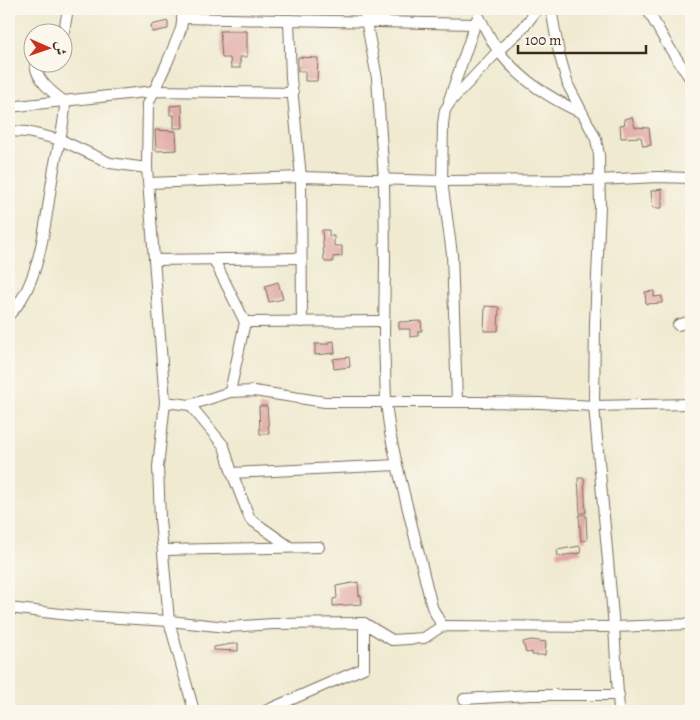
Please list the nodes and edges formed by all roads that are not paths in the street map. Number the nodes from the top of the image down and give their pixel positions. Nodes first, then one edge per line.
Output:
1 (68, 9) edge
2 (364, 9) edge
3 (538, 9) edge
4 (551, 9) edge
5 (647, 9) edge
6 (183, 13) edge
7 (478, 16) edge
8 (289, 20) junction
9 (66, 22) edge
10 (367, 22) junction
11 (498, 51) junction
12 (37, 72) edge
13 (691, 80) edge
14 (154, 91) junction
15 (293, 93) junction
16 (66, 102) junction
17 (448, 104) junction
18 (9, 108) edge
19 (582, 113) junction
20 (9, 131) edge
21 (61, 140) junction
22 (148, 168) junction
23 (301, 177) junction
24 (691, 178) edge
25 (384, 180) junction
26 (599, 180) junction
27 (442, 181) junction
28 (149, 182) junction
29 (301, 258) junction
30 (154, 260) junction
31 (214, 260) junction
32 (9, 314) edge
33 (691, 321) edge
34 (245, 322) junction
35 (302, 322) junction
36 (384, 322) junction
37 (678, 325) dead end
38 (230, 392) junction
39 (457, 401) junction
40 (165, 402) junction
41 (386, 403) junction
42 (691, 404) edge
43 (190, 405) junction
44 (594, 406) junction
45 (397, 465) junction
46 (232, 473) junction
47 (290, 547) junction
48 (319, 547) dead end
49 (164, 550) junction
50 (9, 608) edge
51 (169, 621) junction
52 (364, 623) junction
53 (691, 624) edge
54 (442, 626) junction
55 (614, 627) junction
56 (619, 695) junction
57 (464, 699) dead end
58 (194, 711) edge
59 (265, 711) edge
60 (619, 711) edge

1 - 9 street
2 - 10 street
3 - 11 street
4 - 19 street
5 - 13 street
6 - 8 street
6 - 14 street
7 - 10 street
7 - 11 street
7 - 17 street
8 - 10 street
8 - 15 street
10 - 25 street
11 - 17 street
11 - 19 street
12 - 16 street
14 - 15 street
14 - 16 street
14 - 22 street
15 - 23 street
16 - 18 street
16 - 21 street
17 - 27 street
19 - 26 street
20 - 21 street
21 - 22 street
21 - 32 street
22 - 28 street
23 - 25 street
23 - 28 street
23 - 29 street
24 - 26 street
25 - 27 street
25 - 36 street
26 - 27 street
26 - 44 street
27 - 39 street
28 - 30 street
29 - 31 street
29 - 35 street
30 - 31 street
30 - 40 street
31 - 34 street
33 - 37 street
34 - 35 street
34 - 38 street
35 - 36 street
36 - 41 street
38 - 41 street
38 - 43 street
39 - 41 street
39 - 44 street
40 - 43 street
40 - 49 street
41 - 45 street
42 - 44 street
43 - 46 street
44 - 55 street
45 - 46 street
45 - 54 street
46 - 47 street
47 - 48 street
47 - 49 street
49 - 51 street
50 - 51 street
51 - 52 street
51 - 58 street
52 - 54 street
52 - 59 street
53 - 55 street
54 - 55 street
55 - 56 street
56 - 57 street
56 - 60 street

